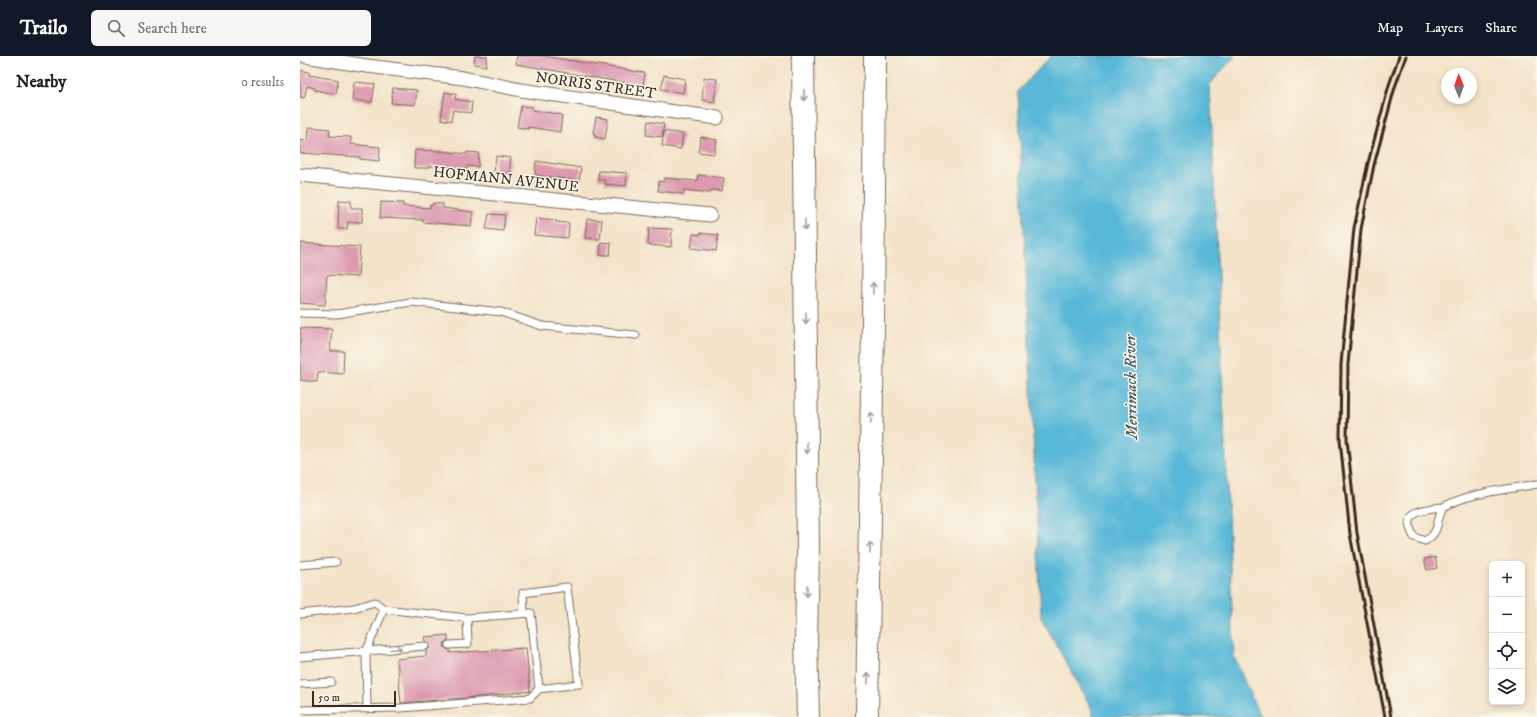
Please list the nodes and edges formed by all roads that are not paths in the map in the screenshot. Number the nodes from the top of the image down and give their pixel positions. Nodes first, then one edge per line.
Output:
1 (305, 56) edge
2 (803, 56) edge
3 (875, 56) edge
4 (717, 118) dead end
5 (300, 175) edge
6 (710, 215) dead end
7 (300, 314) edge
8 (636, 335) dead end
9 (1537, 484) edge
10 (1443, 507) junction
11 (336, 562) dead end
12 (300, 565) edge
13 (384, 609) junction
14 (524, 613) junction
15 (300, 614) edge
16 (468, 618) junction
17 (806, 640) junction
18 (449, 645) dead end
19 (425, 646) dead end
20 (366, 652) junction
21 (300, 657) edge
22 (331, 682) dead end
23 (300, 684) edge
24 (539, 689) junction
25 (367, 709) junction
26 (300, 710) edge
27 (800, 717) edge
28 (808, 717) edge
29 (867, 717) edge

1 - 4 street, NORRIS STREET
2 -> 17 highway
29 -> 3 highway
5 - 6 street, HOFMANN AVENUE
7 - 8 lane
9 - 10 lane
10 - 10 lane
11 - 12 lane
13 - 15 lane
13 - 16 lane
13 - 20 lane
14 - 16 lane
14 - 24 lane
14 - 24 lane
16 - 18 lane
17 - 27 highway
17 - 28 highway
20 -> 19 lane
20 - 21 lane
20 - 25 lane
22 - 23 lane
24 - 25 lane
25 - 26 lane

